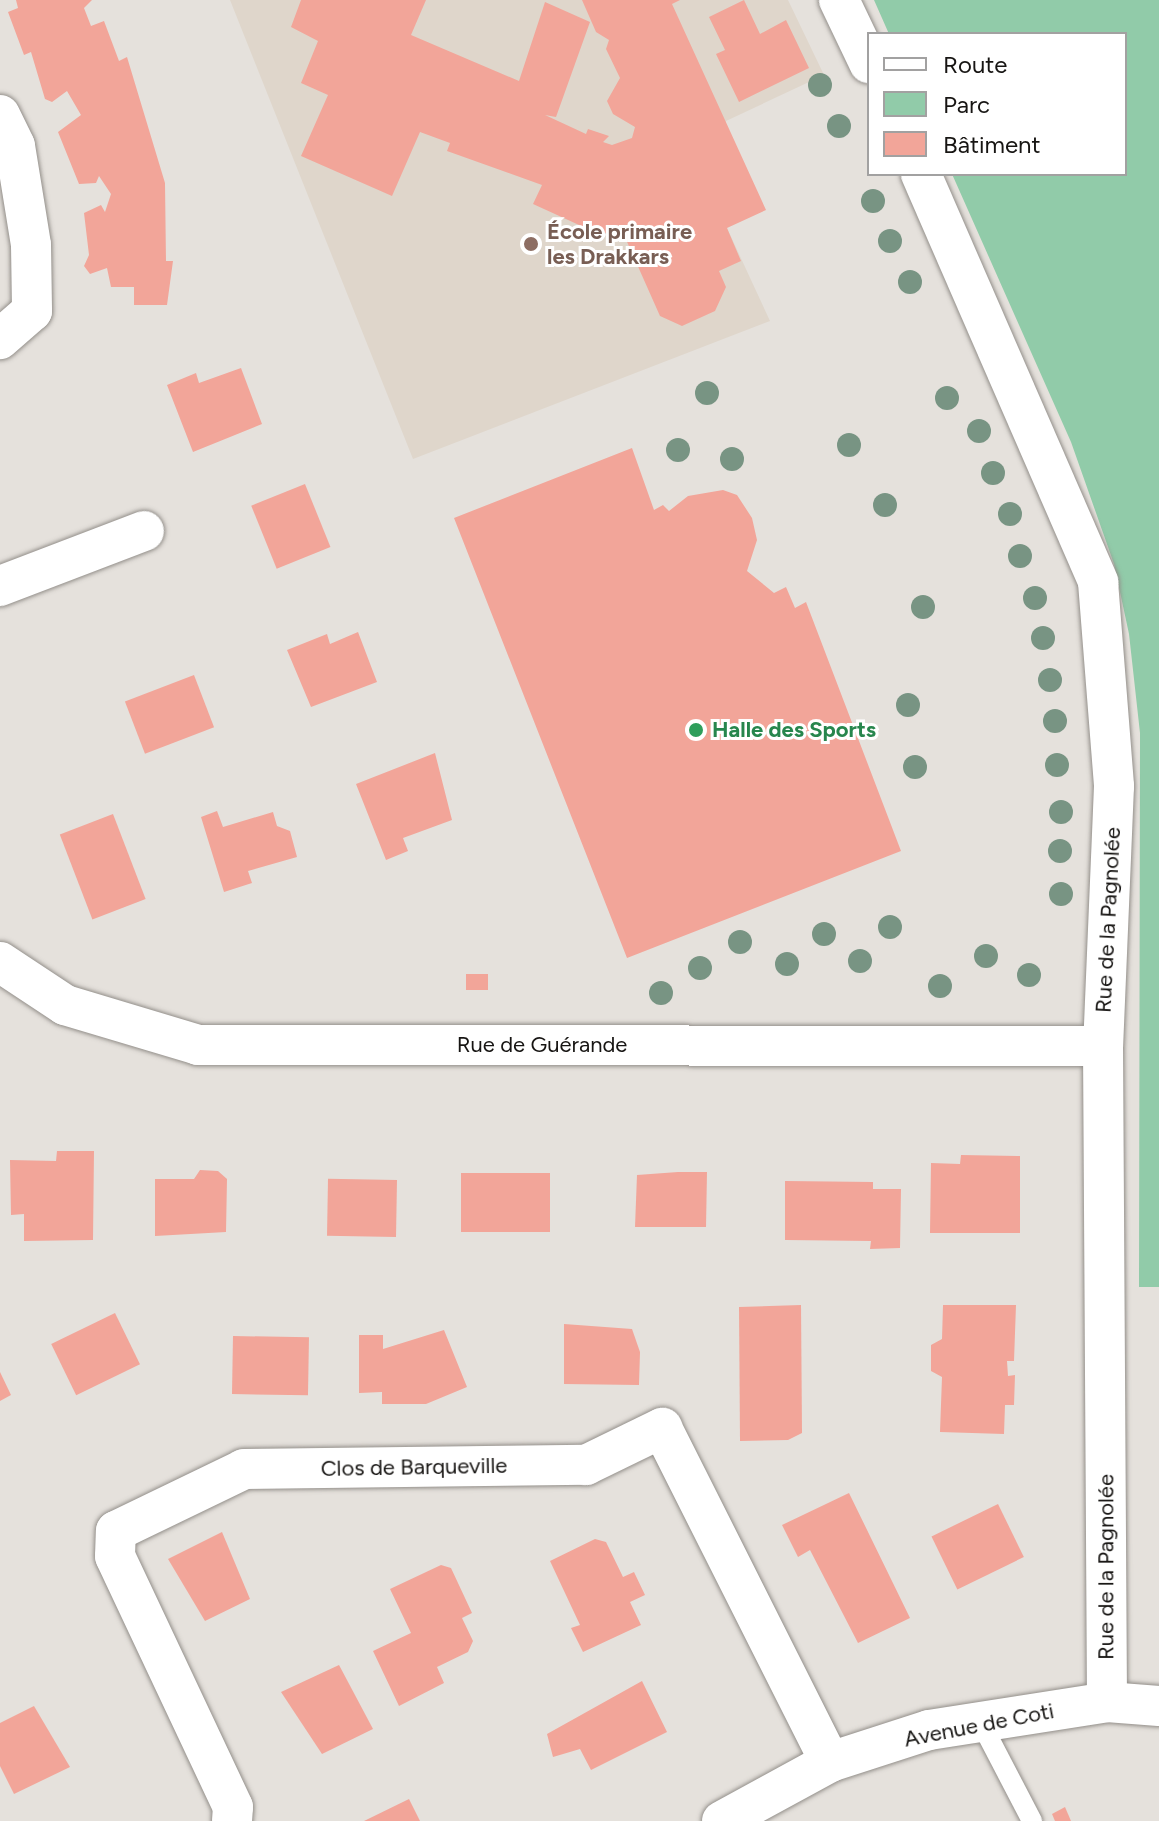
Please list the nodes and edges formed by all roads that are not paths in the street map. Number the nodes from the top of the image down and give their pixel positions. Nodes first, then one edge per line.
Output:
1 (839, 0) edge
2 (867, 59) edge
3 (0, 115) edge
4 (922, 176) edge
5 (0, 339) edge
6 (144, 531) dead end
7 (0, 586) edge
8 (0, 962) edge
9 (1103, 1046) junction
10 (1107, 1702) junction
11 (1159, 1706) edge
12 (980, 1721) junction
13 (830, 1762) junction
14 (232, 1821) edge
15 (722, 1821) edge
16 (1032, 1821) edge

1 - 2 street
3 - 5 street
4 - 9 street, Rue de la Pagnolée
6 - 7 street
8 - 9 street, Rue de Guérande
9 - 10 street, Rue de la Pagnolée
10 - 11 street, Avenue de Coti
10 - 12 street, Avenue de Coti
12 - 13 street, Avenue de Coti
12 - 16 lane
13 - 14 street, Clos de Barqueville
13 - 15 street, Avenue de Coti

